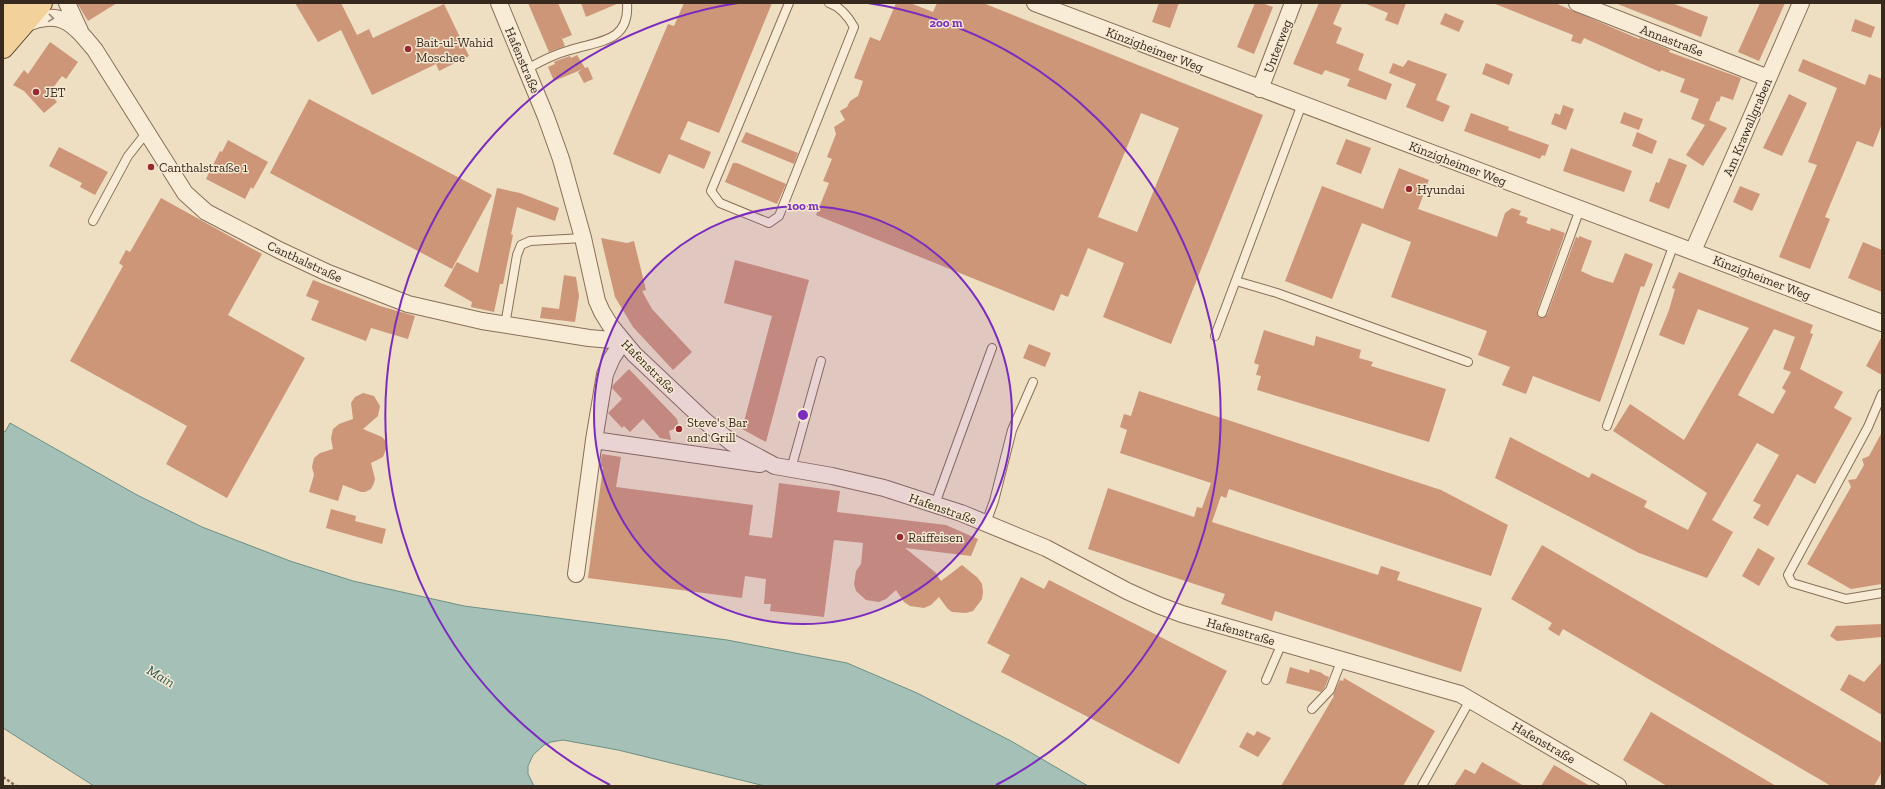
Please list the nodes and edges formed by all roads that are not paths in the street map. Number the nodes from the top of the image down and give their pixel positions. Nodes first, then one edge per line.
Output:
1 (20, 3) edge
2 (41, 3) edge
3 (67, 3) edge
4 (499, 3) edge
5 (627, 3) edge
6 (789, 3) edge
7 (829, 3) edge
8 (1035, 3) edge
9 (1293, 3) edge
10 (1577, 3) edge
11 (1801, 3) edge
12 (11, 25) edge
13 (80, 32) junction
14 (3, 47) edge
15 (527, 68) junction
16 (1768, 78) junction
17 (1260, 89) junction
18 (1302, 104) junction
19 (147, 132) junction
20 (1580, 209) junction
21 (93, 221) dead end
22 (583, 238) junction
23 (1674, 244) junction
24 (1693, 251) junction
25 (1236, 281) junction
26 (1542, 313) dead end
27 (1882, 323) edge
28 (505, 325) junction
29 (1215, 336) dead end
30 (623, 341) junction
31 (992, 348) dead end
32 (821, 361) dead end
33 (1468, 362) dead end
34 (1033, 382) dead end
35 (1882, 394) edge
36 (1607, 426) dead end
37 (594, 440) junction
38 (775, 466) junction
39 (791, 469) junction
40 (935, 504) junction
41 (986, 523) junction
42 (576, 574) dead end
43 (1882, 593) edge
44 (1282, 642) junction
45 (1342, 659) junction
46 (1266, 680) dead end
47 (1470, 700) junction
48 (1312, 709) dead end
49 (1422, 786) edge
50 (1618, 786) edge

1 - 12 main road
2 - 12 main road
3 - 13 street, Canthalstraße
4 - 15 street, Hafenstraße
5 - 15 lane
6 - 7 lane
8 - 17 street, Kinzigheimer Weg
9 - 17 street, Unterweg
10 - 16 street, Annastraße
11 - 16 street, Am Krawallgraben
12 -> 13 street, Canthalstraße
12 - 14 main road
13 - 19 street, Canthalstraße
15 - 22 street, Hafenstraße
16 - 24 street, Am Krawallgraben
17 - 18 street, Kinzigheimer Weg
18 - 20 street, Kinzigheimer Weg
18 - 25 lane
19 - 21 lane
19 - 28 street, Canthalstraße
20 - 23 street, Kinzigheimer Weg
20 - 26 lane
22 - 28 lane
22 - 30 street, Hafenstraße
23 - 24 street, Kinzigheimer Weg
23 - 36 lane
24 - 27 street, Kinzigheimer Weg
25 - 29 lane
25 - 33 lane
28 - 30 street, Canthalstraße
30 - 37 street
30 - 38 street, Hafenstraße
31 - 40 lane
32 - 39 lane
34 - 41 lane
35 - 43 lane
37 - 38 street
37 - 42 street
38 - 39 street, Hafenstraße
39 - 40 street, Hafenstraße
40 - 41 street, Hafenstraße
41 - 44 street, Hafenstraße
44 - 45 street, Hafenstraße
44 - 46 lane
45 - 47 street, Hafenstraße
45 - 48 lane
47 - 49 lane
47 - 50 street, Hafenstraße

